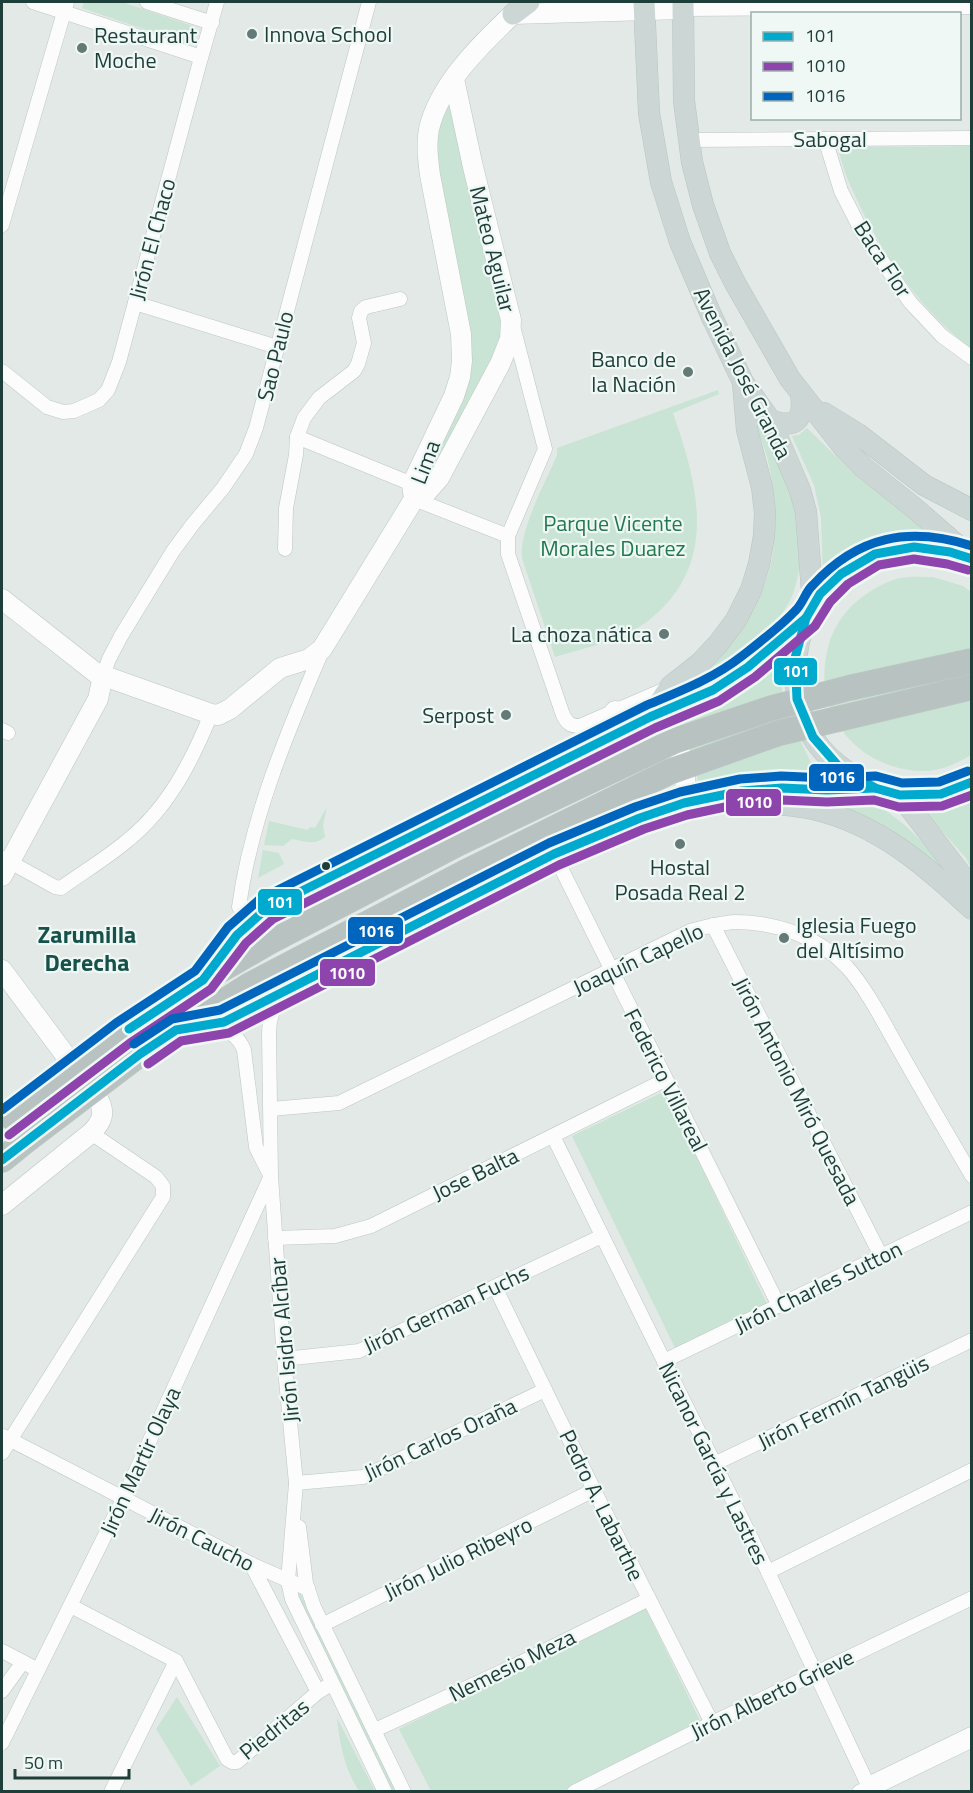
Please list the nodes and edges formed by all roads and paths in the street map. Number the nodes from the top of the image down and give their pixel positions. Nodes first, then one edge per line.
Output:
1 (33, 2) edge
2 (147, 2) edge
3 (218, 2) edge
4 (369, 2) edge
5 (644, 5) edge
6 (682, 5) edge
7 (797, 5) edge
8 (65, 6) edge
9 (972, 7) edge
10 (521, 8) edge
11 (212, 23) junction
12 (201, 57) junction
13 (454, 80) junction
14 (972, 138) edge
15 (825, 139) junction
16 (689, 140) junction
17 (2, 225) edge
18 (400, 299) dead end
19 (135, 303) junction
20 (511, 320) junction
21 (277, 347) junction
22 (972, 358) edge
23 (2, 371) edge
24 (743, 382) junction
25 (806, 400) junction
26 (770, 420) junction
27 (297, 437) junction
28 (413, 492) junction
29 (972, 510) edge
30 (508, 536) junction
31 (285, 549) dead end
32 (972, 558) edge
33 (2, 599) edge
34 (809, 612) junction
35 (322, 649) junction
36 (972, 661) edge
37 (103, 676) junction
38 (671, 686) junction
39 (972, 687) edge
40 (615, 711) junction
41 (211, 714) junction
42 (650, 717) junction
43 (972, 782) edge
44 (875, 788) junction
45 (900, 795) junction
46 (684, 802) junction
47 (554, 854) junction
48 (4, 865) edge
49 (972, 889) edge
50 (239, 907) dead end
51 (972, 909) edge
52 (713, 925) junction
53 (2, 970) edge
54 (610, 970) junction
55 (203, 980) junction
56 (285, 991) junction
57 (202, 1026) junction
58 (176, 1030) junction
59 (665, 1080) junction
60 (271, 1109) junction
61 (6, 1122) edge
62 (91, 1133) junction
63 (553, 1136) junction
64 (2, 1160) edge
65 (271, 1176) junction
66 (972, 1176) edge
67 (2, 1205) edge
68 (972, 1212) edge
69 (602, 1236) junction
70 (275, 1238) junction
71 (881, 1256) junction
72 (495, 1287) junction
73 (778, 1306) junction
74 (972, 1340) edge
75 (284, 1359) junction
76 (664, 1361) junction
77 (545, 1390) junction
78 (5, 1437) edge
79 (2, 1453) edge
80 (714, 1464) junction
81 (972, 1470) edge
82 (296, 1483) junction
83 (594, 1491) junction
84 (123, 1499) junction
85 (296, 1504) junction
86 (251, 1564) junction
87 (768, 1572) junction
88 (288, 1581) junction
89 (308, 1589) junction
90 (972, 1598) edge
91 (649, 1599) junction
92 (71, 1606) junction
93 (322, 1625) junction
94 (2, 1651) edge
95 (176, 1661) junction
96 (22, 1662) junction
97 (38, 1670) junction
98 (814, 1674) junction
99 (331, 1684) junction
100 (2, 1691) edge
101 (318, 1692) junction
102 (712, 1722) junction
103 (375, 1730) junction
104 (972, 1737) edge
105 (2, 1743) edge
106 (866, 1790) edge
107 (111, 1791) edge
108 (385, 1791) edge
109 (404, 1791) edge
110 (574, 1791) edge

1 - 8 street
2 - 11 street
3 - 11 street, Jirón El Chaco
4 - 21 street, Sao Paulo
5 - 6 street
5 - 10 street
5 - 24 main road, Avenida José Granda
6 - 7 street
6 - 16 main road, Avenida José Granda
7 - 9 street
8 - 12 street
8 - 17 street
10 - 13 street, Lima
11 - 12 street, Jirón El Chaco
12 - 19 street, Jirón El Chaco
13 - 20 street, Mateo Aguilar
13 - 28 street, Lima
14 - 15 street, Sabogal
15 - 16 street, Sabogal
15 - 22 street, Baca Flor
16 - 25 main road, Avenida José Granda
18 - 27 street
19 - 21 street
19 - 23 street, Jirón El Chaco
20 - 28 street, Mateo Aguilar
20 - 30 street
21 - 37 street, Sao Paulo
24 - 26 main road, Avenida José Granda
24 - 38 main road
25 - 26 main road
25 - 29 main road
25 - 32 main road, Avenida José Granda
26 - 34 main road, Avenida José Granda
27 - 28 street
27 - 31 street
28 - 30 street
28 - 35 street, Lima
30 - 40 street
32 - 34 main road
33 - 37 street
34 - 42 street
34 - 44 main road
35 - 41 street
35 - 50 street, Lima
36 - 55 highway, bridge
37 - 41 street
37 - 48 street
38 - 40 street
38 - 42 main road
39 - 58 highway, bridge
40 - 42 street
41 - 48 street
42 - 46 street
42 - 55 highway
43 - 45 main road
44 - 45 main road
44 - 46 street
45 - 49 main road
46 - 47 street
46 - 51 main road
47 - 54 street, Federico Villareal
47 - 56 street
52 - 54 street, Joaquín Capello
52 - 66 street, Joaquín Capello
52 - 71 street, Jirón Antonio Miró Quesada
53 - 62 street
54 - 59 street, Federico Villareal
54 - 60 street, Joaquín Capello
55 - 61 highway, bridge
56 - 57 highway
56 - 60 street, Jirón Isidro Alcíbar
57 - 58 highway
57 - 65 street, Jirón Isidro Alcíbar
58 - 64 highway, bridge
59 - 63 street, Jose Balta
59 - 73 street, Federico Villareal
60 - 65 street, Jirón Isidro Alcíbar
62 - 67 street
62 - 78 street
63 - 69 street, Nicanor García y Lastres
63 - 70 street, Jose Balta
65 - 70 street, Jirón Isidro Alcíbar
65 - 84 street, Jirón Martir Olaya
68 - 71 street, Jirón Charles Sutton
69 - 72 street, Jirón German Fuchs
69 - 76 street, Nicanor García y Lastres
70 - 75 street, Jirón Isidro Alcíbar
71 - 73 street, Jirón Charles Sutton
72 - 75 street, Jirón German Fuchs
72 - 77 street, Pedro A. Labarthe
73 - 76 street, Jirón Charles Sutton
74 - 80 street, Jirón Fermín Tangüis
75 - 82 street, Jirón Isidro Alcíbar
76 - 80 street, Nicanor García y Lastres
77 - 82 street, Jirón Carlos Oraña
77 - 83 street, Pedro A. Labarthe
78 - 79 street
78 - 84 street, Jirón Caucho
80 - 87 street, Nicanor García y Lastres
81 - 87 street
82 - 85 street, Jirón Isidro Alcíbar
83 - 91 street, Pedro A. Labarthe
83 - 93 street, Jirón Julio Ribeyro
84 - 86 street, Jirón Caucho
84 - 92 street, Jirón Martir Olaya
85 - 88 street, Jirón Isidro Alcíbar
85 - 89 street, Jirón Isidro Alcíbar
86 - 88 street, Jirón Caucho
86 - 101 street
87 - 98 street, Nicanor García y Lastres
88 - 89 street, Jirón Caucho
88 - 99 street, Jirón Isidro Alcíbar
89 - 93 street, Jirón Isidro Alcíbar
90 - 98 street, Jirón Alberto Grieve
91 - 102 street, Pedro A. Labarthe
91 - 103 street, Nemesio Meza
92 - 95 street
92 - 97 street, Jirón Martir Olaya
93 - 103 street, Jirón Isidro Alcíbar
94 - 96 street
95 - 101 street, Piedritas
95 - 107 street
96 - 97 street
96 - 100 street
97 - 105 street, Jirón Martir Olaya
98 - 102 street, Jirón Alberto Grieve
98 - 106 street, Nicanor García y Lastres
99 - 101 street, Piedritas
99 - 108 street, Jirón Isidro Alcíbar
102 - 110 street, Jirón Alberto Grieve
103 - 109 street, Jirón Isidro Alcíbar
104 - 106 street

